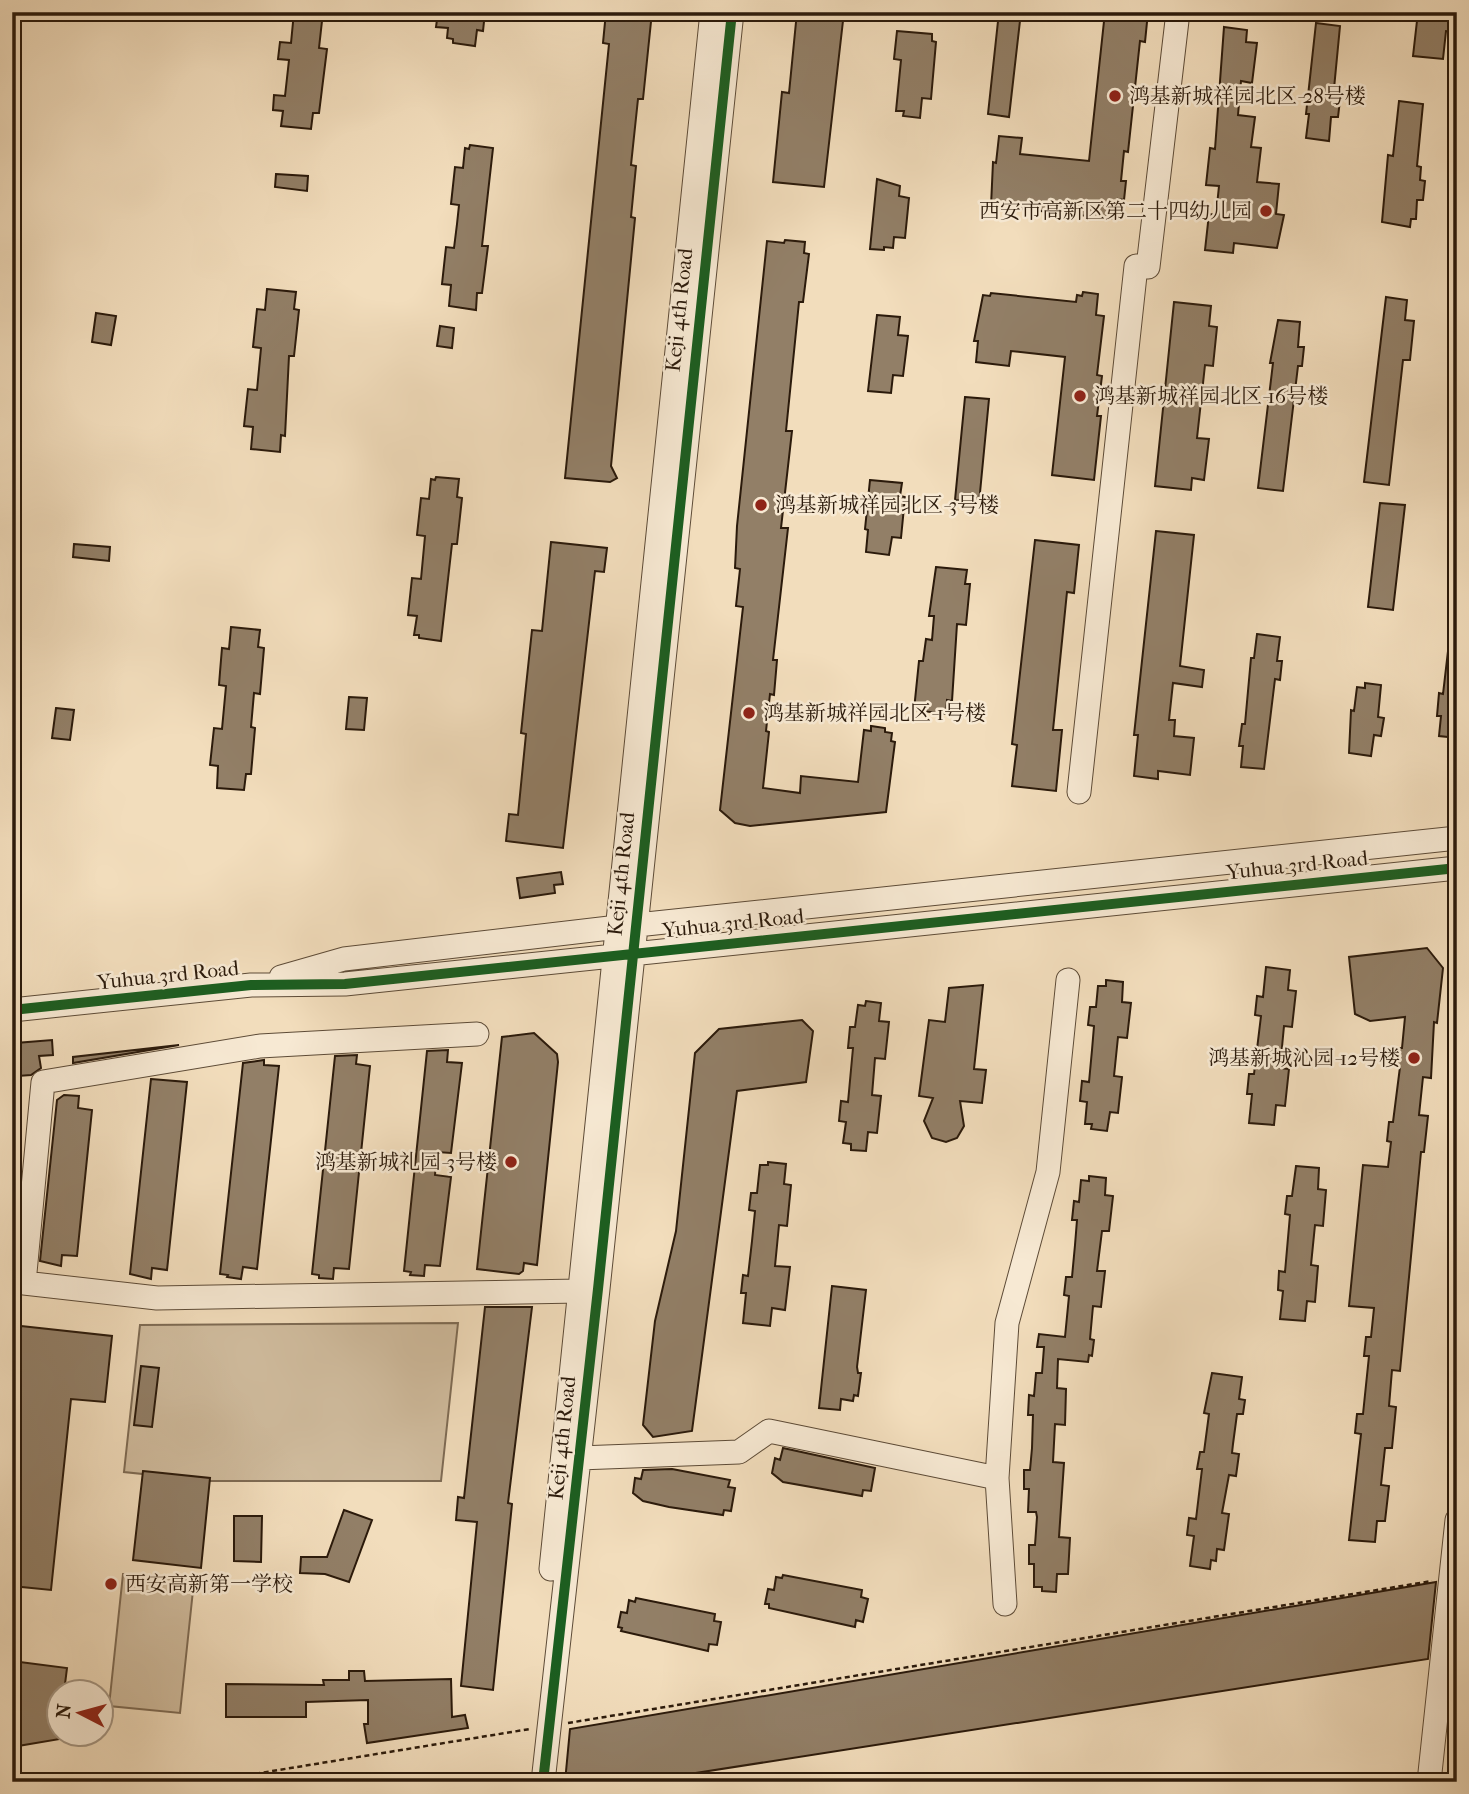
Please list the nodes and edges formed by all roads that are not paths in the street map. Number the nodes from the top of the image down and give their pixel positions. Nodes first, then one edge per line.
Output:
1 (712, 12) edge
2 (732, 12) edge
3 (1178, 12) edge
4 (1079, 792) dead end
5 (1457, 838) edge
6 (1457, 868) edge
7 (626, 926) junction
8 (624, 954) junction
9 (1068, 980) dead end
10 (251, 985) junction
11 (12, 1010) edge
12 (477, 1034) dead end
13 (580, 1291) junction
14 (579, 1458) junction
15 (997, 1478) junction
16 (1457, 1520) edge
17 (1005, 1604) dead end
18 (541, 1727) junction
19 (528, 1782) edge
20 (543, 1782) edge
21 (1429, 1782) edge

1 - 7 street, Keji 4th Road
2 - 7 street, Keji 4th Road
3 - 4 street
5 - 7 street, Yuhua 3rd Road
6 - 8 street, Yuhua 3rd Road
7 - 8 street, Keji 4th Road
7 - 10 street, Yuhua 3rd Road
8 - 10 street, Yuhua 3rd Road
8 - 13 street, Keji 4th Road
8 - 14 street, Keji 4th Road
9 - 15 street
10 - 11 street, Yuhua 3rd Road
12 - 13 street
13 - 18 street, Keji 4th Road
14 - 15 street
14 - 18 street, Keji 4th Road
15 - 17 street
16 - 21 street
18 - 19 street, Keji 4th Road
18 - 20 street, Keji 4th Road

